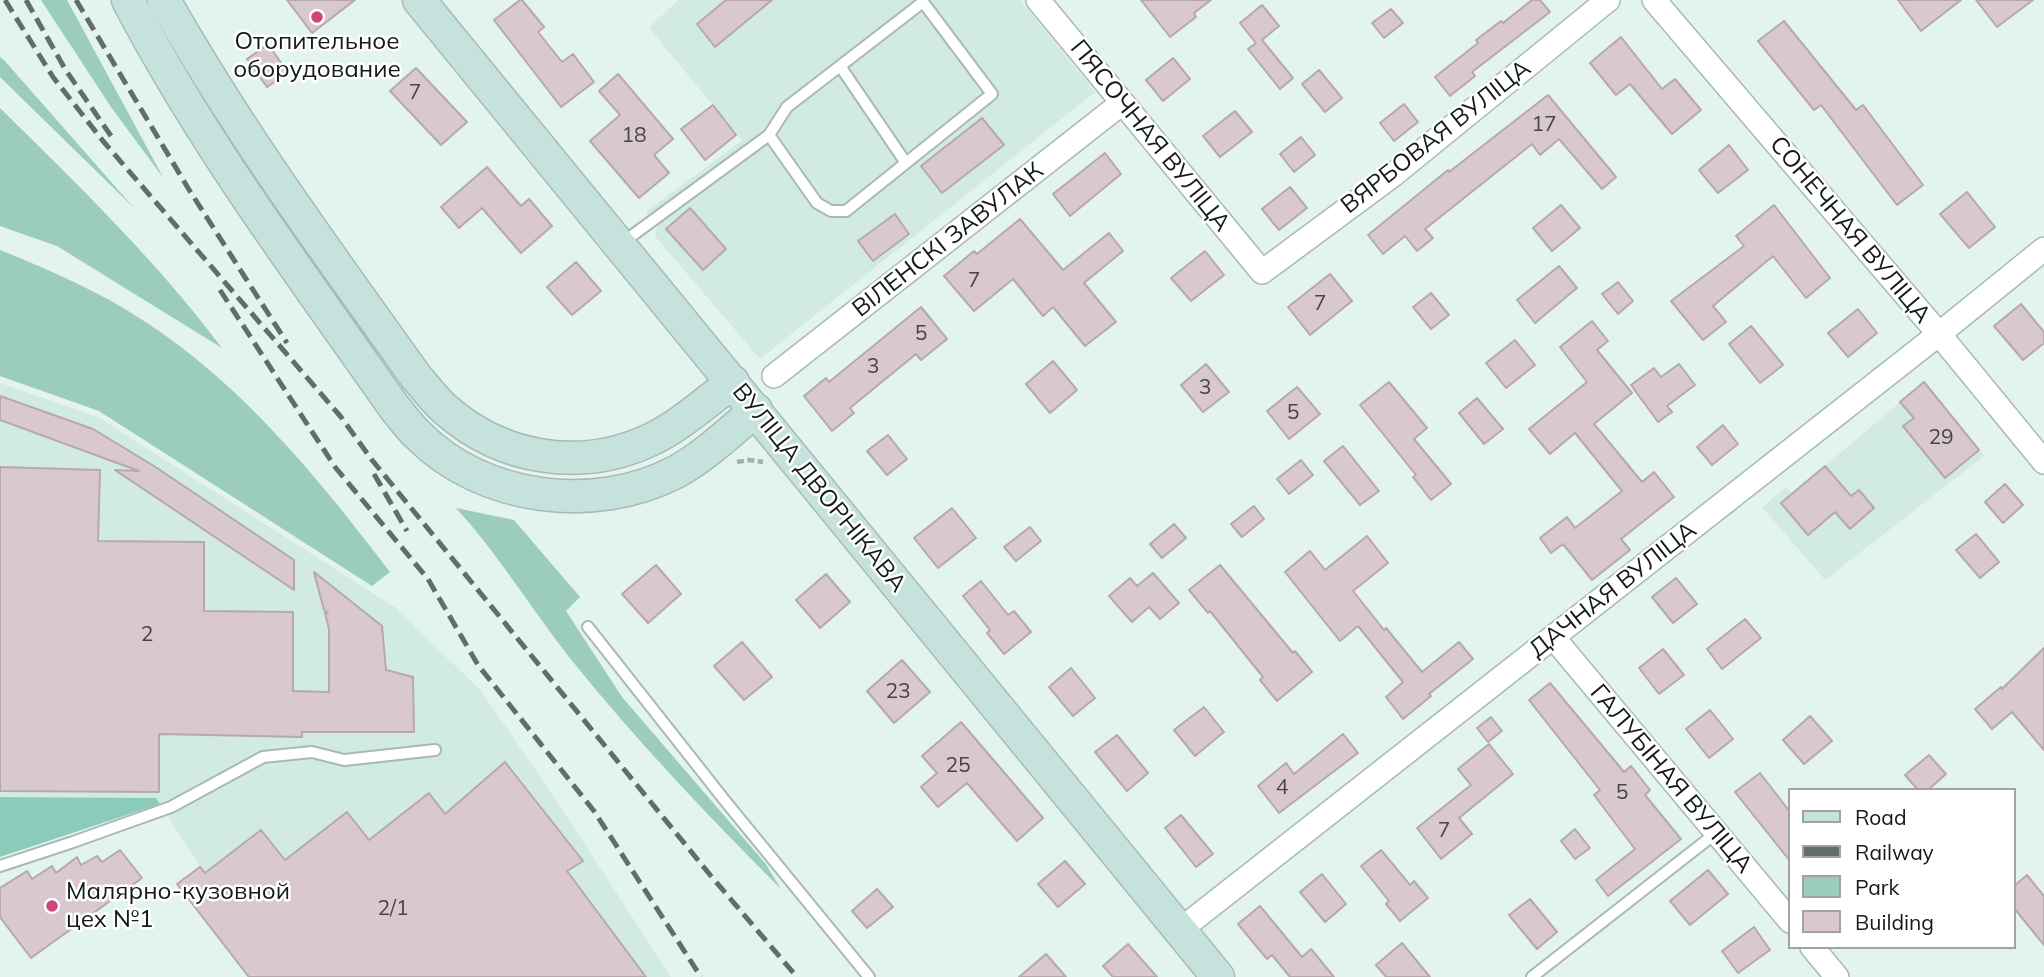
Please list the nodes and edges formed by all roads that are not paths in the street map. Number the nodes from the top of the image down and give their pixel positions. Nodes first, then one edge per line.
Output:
1 (128, 0) edge
2 (164, 0) edge
3 (419, 0) edge
4 (1038, 0) edge
5 (1608, 0) edge
6 (1654, 0) edge
7 (840, 66) junction
8 (1122, 103) junction
9 (769, 135) junction
10 (906, 163) junction
11 (620, 244) junction
12 (2044, 250) edge
13 (1262, 272) joint
14 (1940, 334) junction
15 (774, 376) dead end
16 (733, 382) junction
17 (756, 410) junction
18 (2044, 462) edge
19 (588, 627) dead end
20 (1553, 637) junction
21 (435, 750) dead end
22 (1716, 833) junction
23 (0, 866) edge
24 (1788, 919) edge
25 (1180, 930) junction
26 (1814, 949) edge
27 (869, 977) edge
28 (1219, 977) edge
29 (1532, 977) edge
30 (1837, 977) edge

1 - 17 main road
2 - 16 main road
3 - 11 main road, ВУЛІЦА ДВОРНІКАВА
4 - 8 street, ПЯСОЧНАЯ ВУЛІЦА
5 - 13 street, ВЯРБОВАЯ ВУЛІЦА
6 - 14 street, СОНЕЧНАЯ ВУЛІЦА
7 - 9 lane
7 - 10 lane
7 - 10 lane
8 - 13 street, ПЯСОЧНАЯ ВУЛІЦА
8 - 15 street, ВІЛЕНСКІ ЗАВУЛАК
9 - 10 lane
9 - 11 lane
11 - 16 main road, ВУЛІЦА ДВОРНІКАВА
12 - 14 street, ДАЧНАЯ ВУЛІЦА
14 - 18 street, СОНЕЧНАЯ ВУЛІЦА
14 - 20 street, ДАЧНАЯ ВУЛІЦА
16 - 17 main road, ВУЛІЦА ДВОРНІКАВА
17 - 25 main road, ВУЛІЦА ДВОРНІКАВА
19 - 27 lane
20 - 22 street, ГАЛУБІНАЯ ВУЛІЦА
20 - 25 street, ДАЧНАЯ ВУЛІЦА
21 - 23 lane
22 - 24 street, ГАЛУБІНАЯ ВУЛІЦА
22 - 29 lane
25 - 28 main road, ВУЛІЦА ДВОРНІКАВА
26 - 30 street

